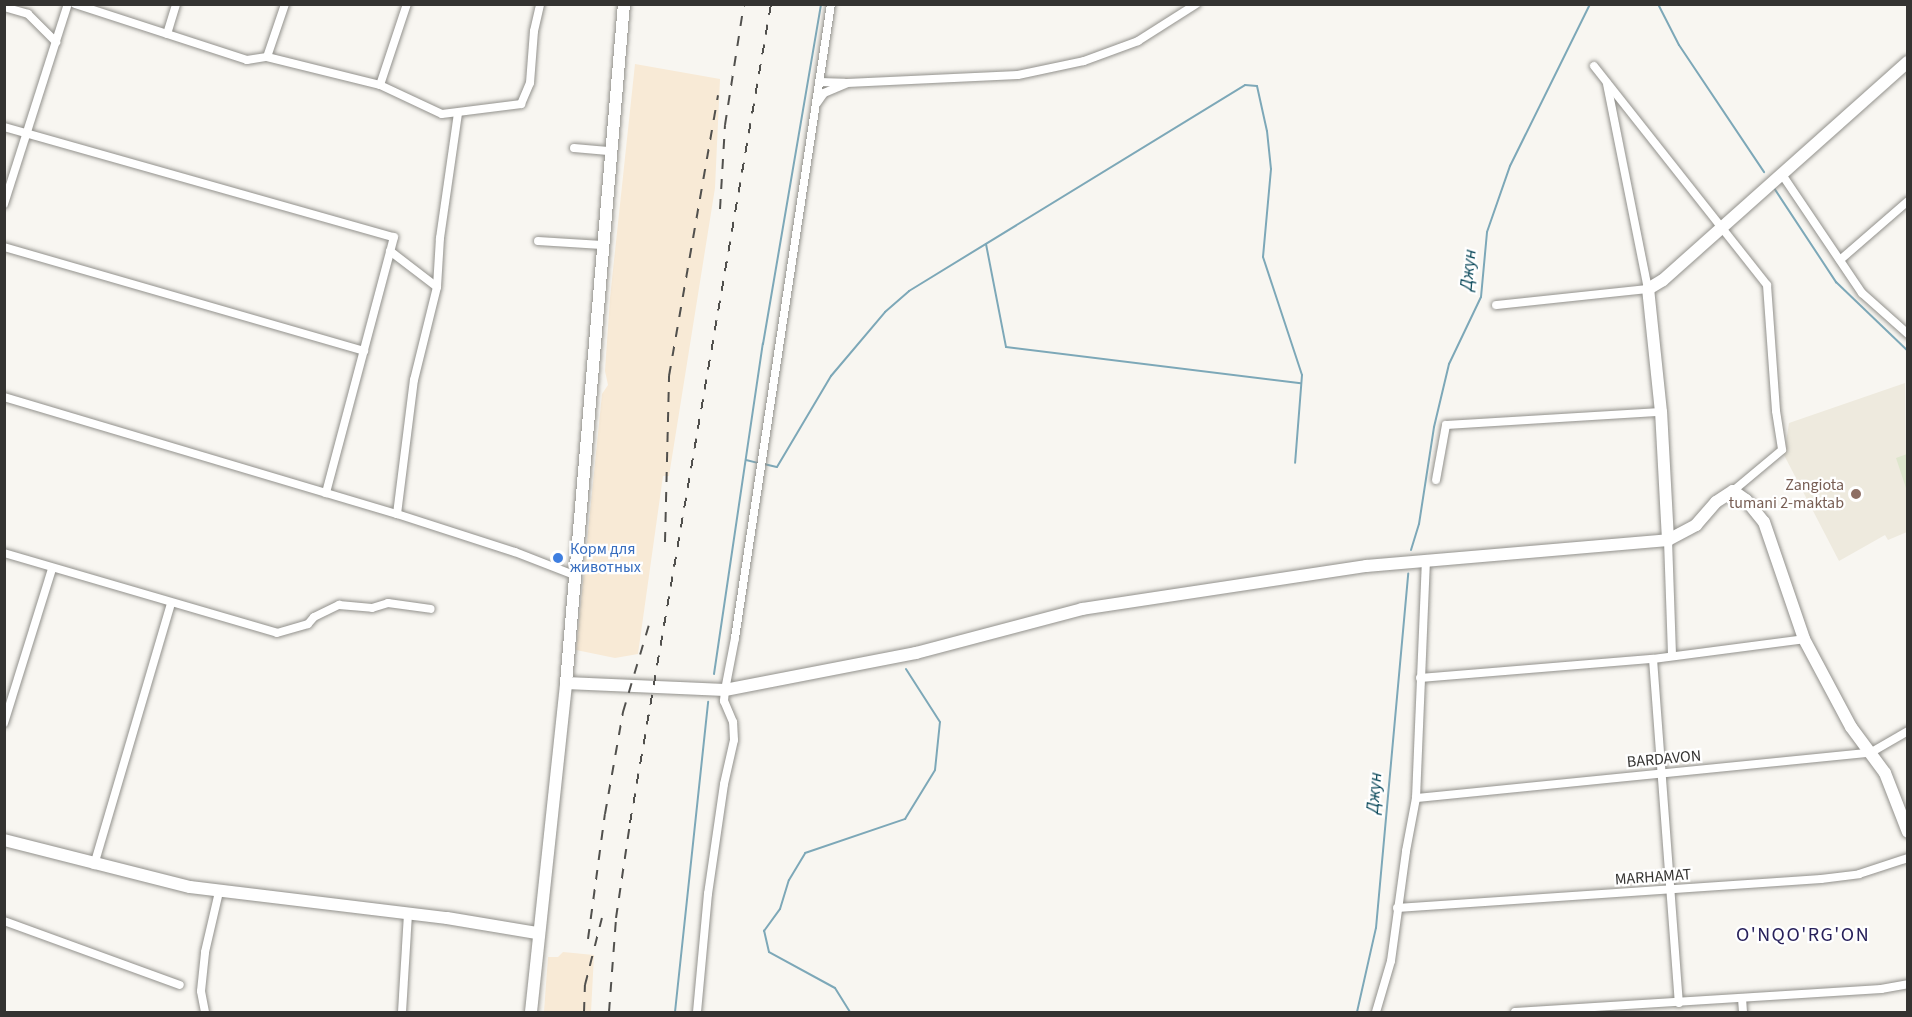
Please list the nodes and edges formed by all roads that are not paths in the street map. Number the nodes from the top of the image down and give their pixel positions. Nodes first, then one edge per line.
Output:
1 (68, 4) edge
2 (75, 4) edge
3 (176, 4) edge
4 (285, 4) edge
5 (407, 4) edge
6 (540, 4) edge
7 (624, 4) edge
8 (831, 4) edge
9 (1196, 4) edge
10 (4, 7) edge
11 (166, 34) junction
12 (56, 42) junction
13 (267, 57) junction
14 (1908, 62) edge
15 (1594, 66) dead end
16 (819, 82) junction
17 (1607, 82) junction
18 (847, 83) junction
19 (380, 85) junction
20 (816, 105) junction
21 (459, 113) junction
22 (4, 127) edge
23 (27, 134) junction
24 (574, 148) dead end
25 (610, 152) junction
26 (1781, 173) junction
27 (1908, 201) edge
28 (4, 204) edge
29 (1721, 227) junction
30 (538, 241) dead end
31 (602, 245) junction
32 (4, 248) edge
33 (390, 251) junction
34 (1840, 260) junction
35 (437, 287) junction
36 (1648, 289) junction
37 (1496, 305) dead end
38 (1908, 320) edge
39 (1899, 326) junction
40 (1908, 334) edge
41 (364, 351) junction
42 (4, 397) edge
43 (1661, 412) junction
44 (1436, 480) dead end
45 (1733, 490) junction
46 (326, 493) junction
47 (397, 514) junction
48 (1668, 540) junction
49 (4, 553) edge
50 (1426, 561) junction
51 (52, 569) junction
52 (573, 575) junction
53 (171, 603) junction
54 (430, 609) dead end
55 (1804, 639) junction
56 (1672, 654) junction
57 (1653, 659) junction
58 (1420, 678) junction
59 (566, 683) junction
60 (725, 690) junction
61 (4, 723) edge
62 (1908, 731) edge
63 (1870, 753) junction
64 (1661, 775) junction
65 (1416, 798) junction
66 (1908, 832) edge
67 (4, 840) edge
68 (1908, 858) edge
69 (94, 865) junction
70 (1673, 891) junction
71 (219, 892) junction
72 (1397, 908) junction
73 (408, 913) junction
74 (4, 921) edge
75 (537, 933) junction
76 (1908, 984) edge
77 (180, 985) dead end
78 (1742, 998) junction
79 (1679, 1003) junction
80 (1633, 1009) edge
81 (205, 1012) edge
82 (402, 1012) edge
83 (531, 1012) edge
84 (697, 1012) edge
85 (1376, 1012) edge
86 (1515, 1012) edge
87 (1743, 1012) edge

1 - 12 street
2 - 11 street
3 - 11 street
4 - 13 street
5 - 19 street
6 - 21 street
7 - 25 main road
8 - 16 street
9 - 18 street
10 - 12 street
11 - 13 street
12 - 23 street
13 - 19 street
14 - 26 main road
15 - 17 street
16 - 18 street
16 - 20 street
17 - 29 street
17 - 36 street
18 - 20 street
19 - 21 street
20 - 60 street
21 - 35 street
22 - 23 street
23 - 28 street
23 - 33 street
24 - 25 street
25 - 31 main road
26 - 29 main road
26 - 34 street
27 - 34 street
29 - 36 main road
29 - 45 street
30 - 31 street
31 - 52 main road
32 - 41 street
33 - 35 street
33 - 41 street
34 - 39 street
35 - 47 street
36 - 37 street
36 - 43 main road
38 - 39 street
39 - 40 street
41 - 46 street
42 - 46 street
43 - 44 street
43 - 48 main road
45 - 48 main road
45 - 55 main road
46 - 47 street
47 - 52 street
48 - 50 main road
48 - 56 street
49 - 51 street
50 - 58 street
50 - 60 main road
51 - 53 street
51 - 61 street
52 - 59 main road
53 - 54 street
53 - 69 street
55 - 56 street
55 - 63 main road
56 - 57 street
57 - 58 street
57 - 64 street
58 - 65 street
59 - 60 main road
59 - 75 main road
60 - 84 street
62 - 63 street, BARDAVON
63 - 64 street, BARDAVON
63 - 66 main road
64 - 65 street, BARDAVON
64 - 70 street
65 - 72 street
67 - 69 main road
68 - 70 street, MARHAMAT
69 - 71 main road
70 - 72 street, MARHAMAT
70 - 79 street
71 - 73 main road
71 - 81 street
72 - 85 street
73 - 75 main road
73 - 82 street
74 - 77 street
75 - 83 main road
76 - 78 street
78 - 79 street
78 - 87 street
79 - 80 street
80 - 86 street

